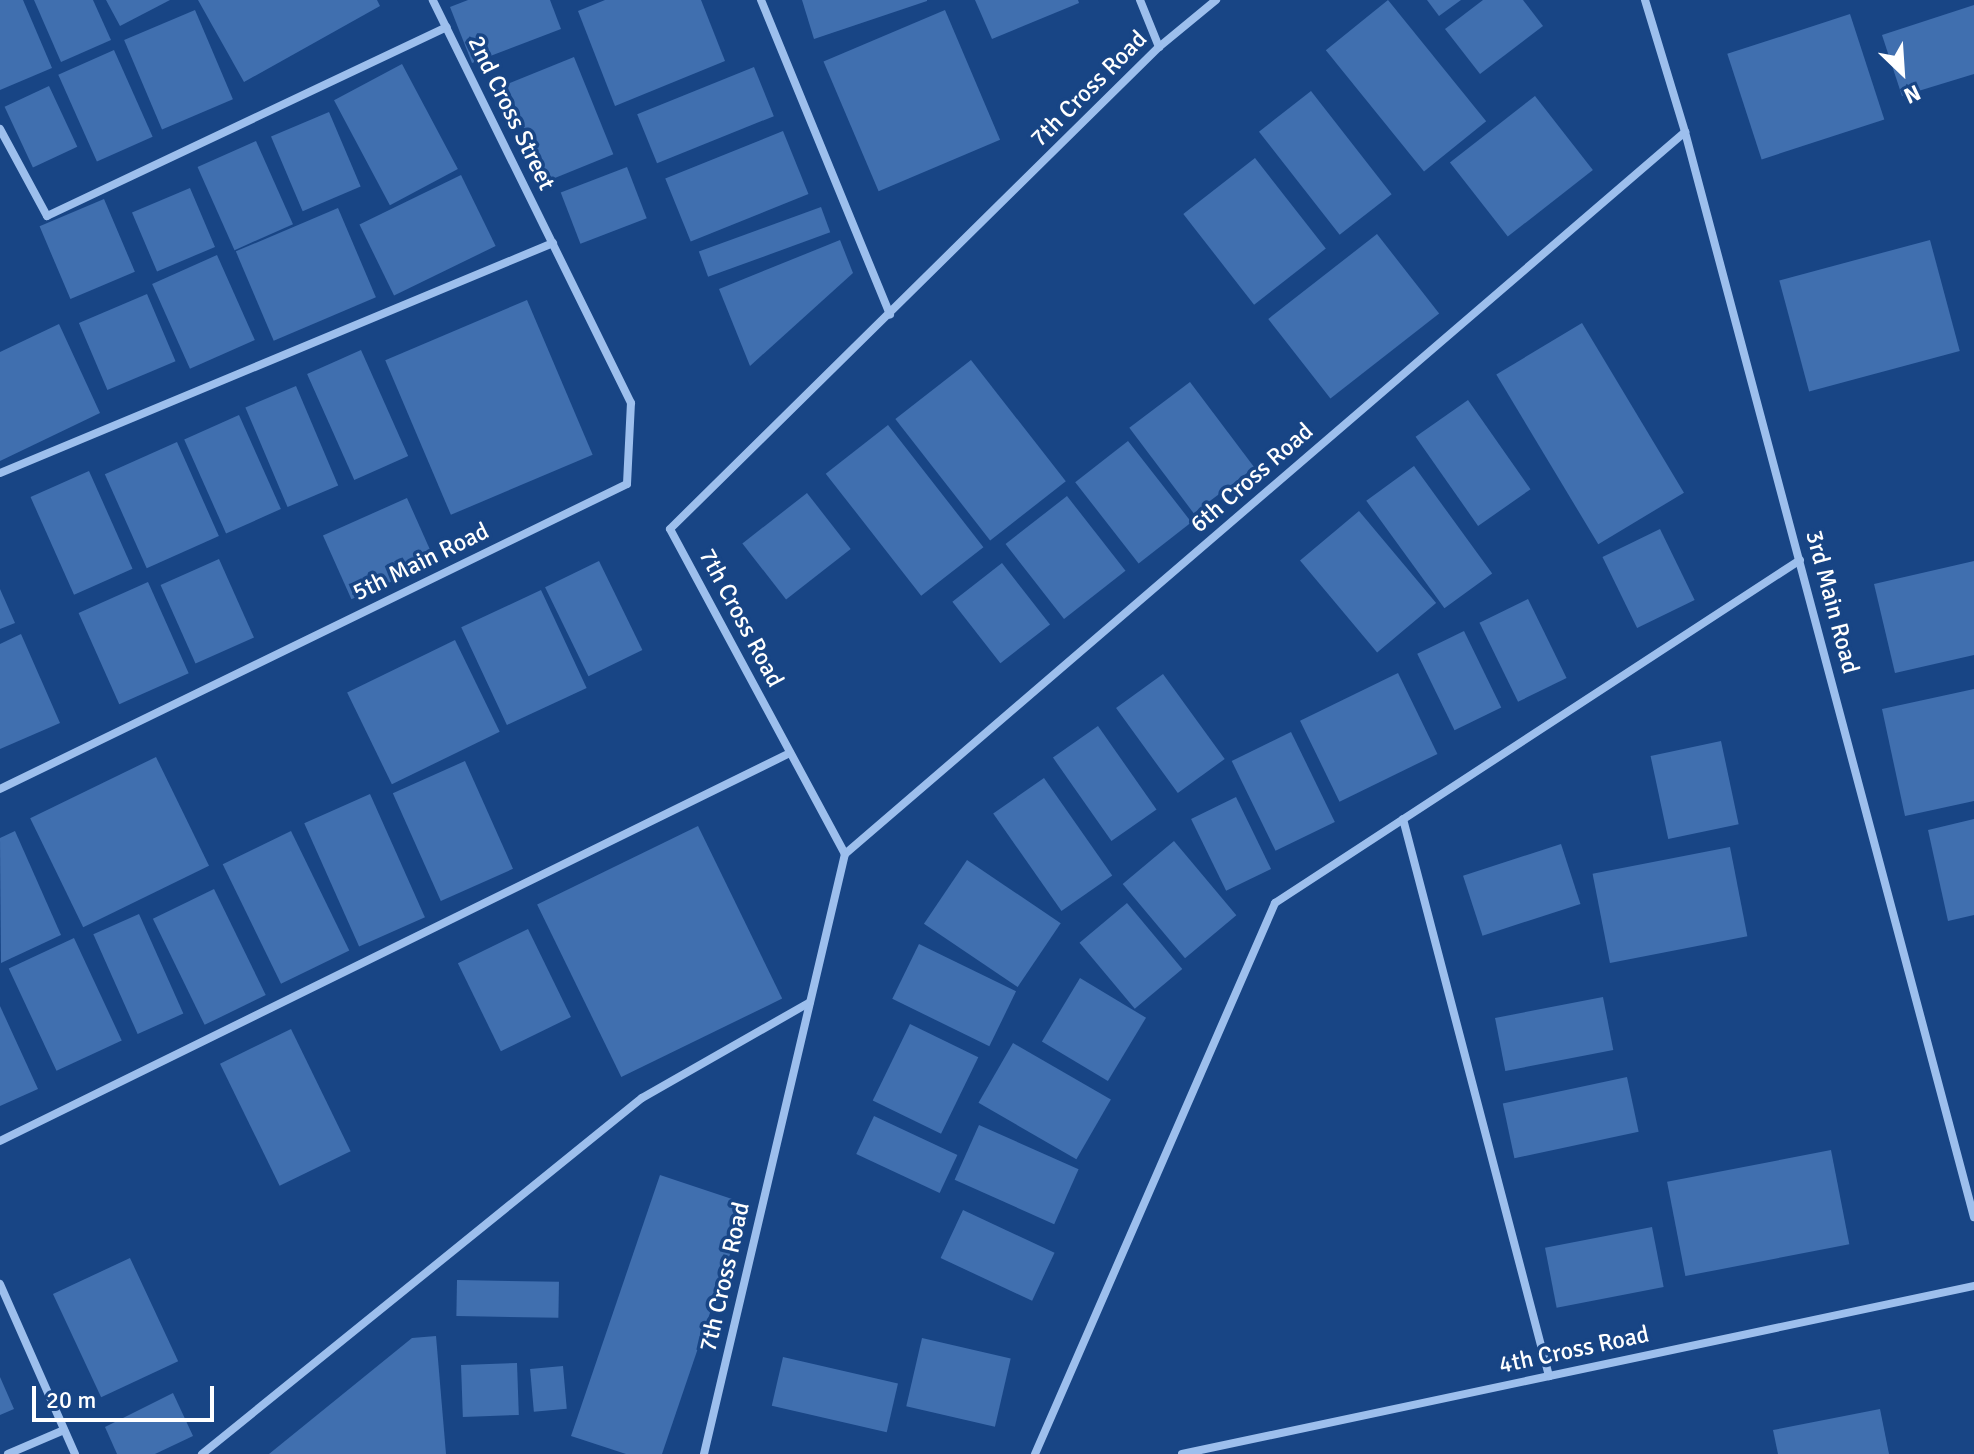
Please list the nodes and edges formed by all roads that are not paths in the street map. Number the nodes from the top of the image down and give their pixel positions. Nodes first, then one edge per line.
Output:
1 (433, 0) edge
2 (761, 0) edge
3 (1140, 0) edge
4 (1216, 0) edge
5 (1645, 0) edge
6 (447, 27) junction
7 (1159, 47) junction
8 (0, 129) edge
9 (1685, 132) junction
10 (553, 243) junction
11 (890, 315) junction
12 (0, 473) edge
13 (1800, 560) junction
14 (790, 753) junction
15 (0, 789) edge
16 (1403, 819) junction
17 (845, 854) junction
18 (810, 1002) junction
19 (0, 1141) edge
20 (1974, 1217) edge
21 (0, 1284) edge
22 (1974, 1286) edge
23 (1549, 1376) junction
24 (64, 1430) junction
25 (8, 1454) edge
26 (75, 1454) edge
27 (202, 1454) edge
28 (704, 1454) edge
29 (1035, 1454) edge
30 (1182, 1454) edge

1 - 6 street, 2nd Cross Street
2 - 11 street
3 - 7 street
4 - 7 street, 7th Cross Road
5 - 9 street, 3rd Main Road
6 - 8 street
6 - 10 street, 2nd Cross Street
7 - 11 street, 7th Cross Road
9 - 13 street, 3rd Main Road
9 - 17 street, 6th Cross Road
10 - 12 street
10 - 15 street, 5th Main Road
11 - 14 street, 7th Cross Road
13 - 16 street
13 - 20 street, 3rd Main Road
14 - 17 street, 7th Cross Road
14 - 19 street
16 - 23 street
16 - 29 street
17 - 18 street, 7th Cross Road
18 - 27 street
18 - 28 street, 7th Cross Road
21 - 24 street
22 - 23 street, 4th Cross Road
23 - 30 street, 4th Cross Road
24 - 25 street
24 - 26 street

